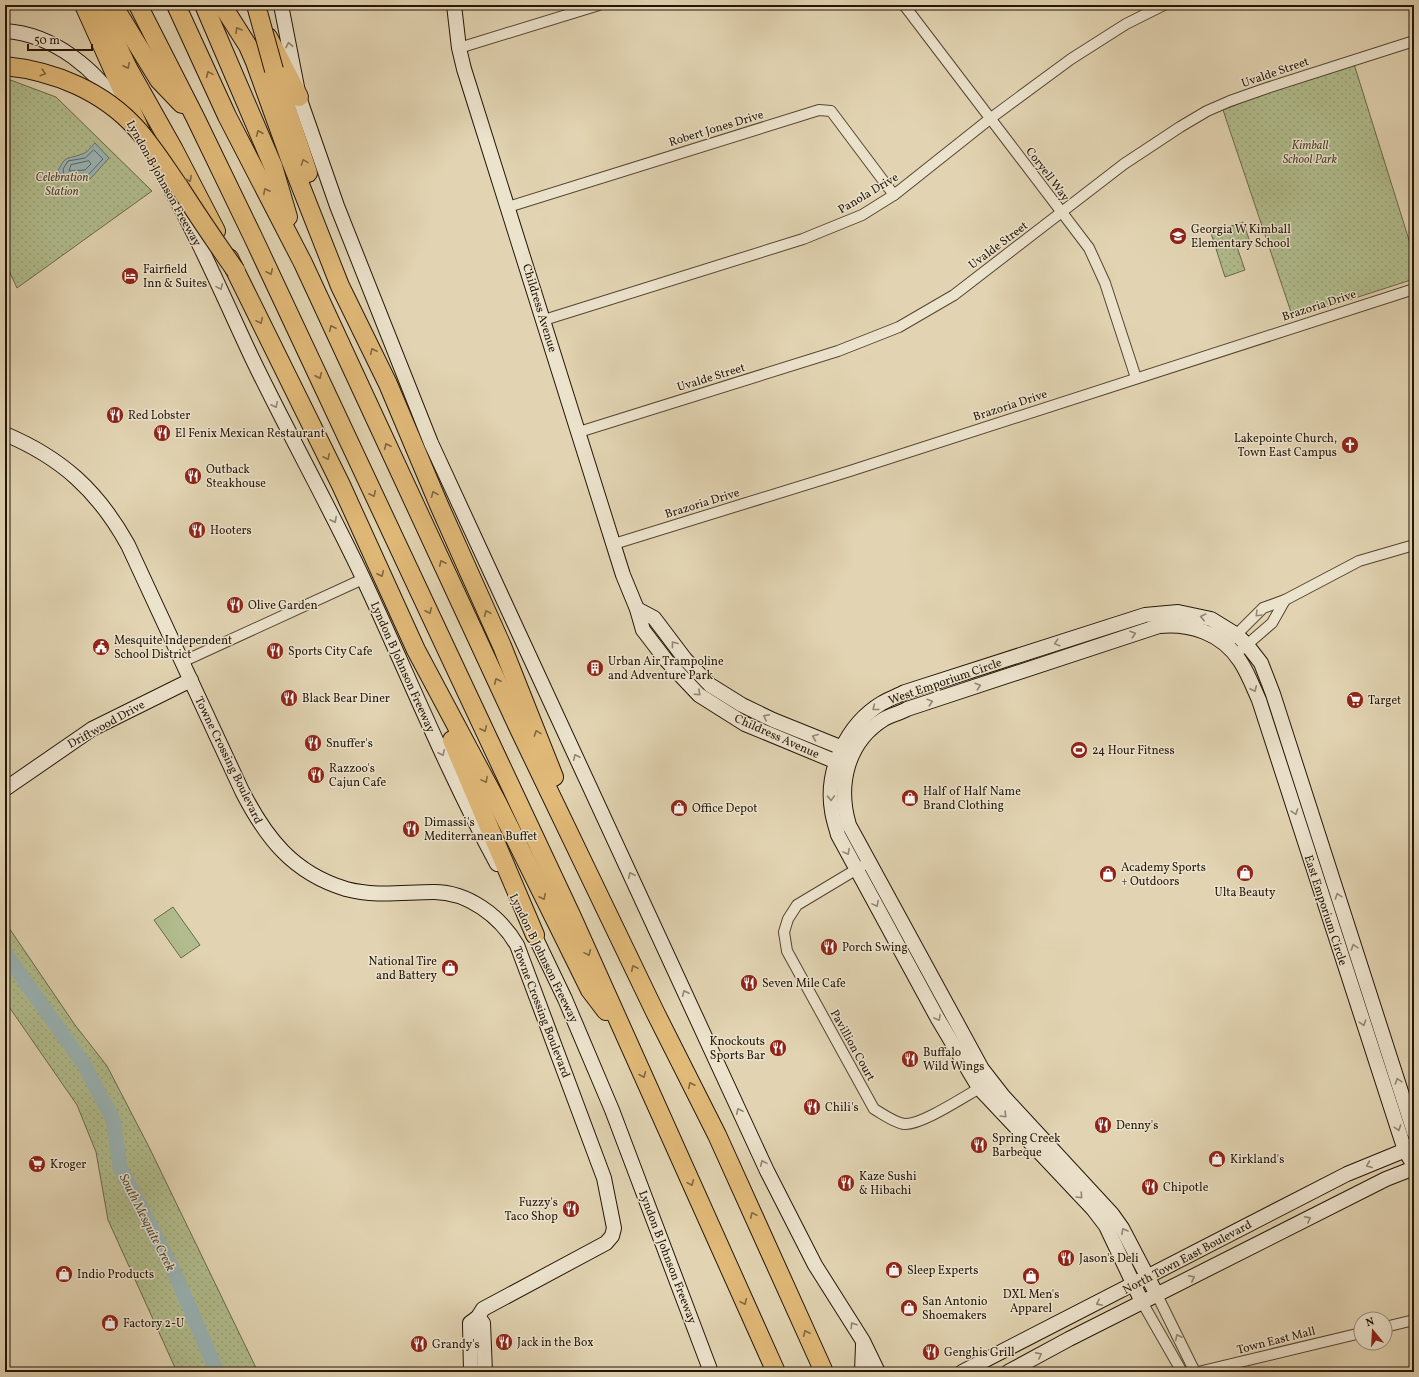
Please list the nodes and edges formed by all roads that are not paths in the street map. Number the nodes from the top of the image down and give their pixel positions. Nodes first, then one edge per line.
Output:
1 (84, 5) edge
2 (98, 5) edge
3 (113, 5) edge
4 (138, 5) edge
5 (176, 5) edge
6 (204, 5) edge
7 (222, 5) edge
8 (248, 5) edge
9 (256, 5) edge
10 (281, 5) edge
11 (454, 5) edge
12 (598, 5) edge
13 (904, 5) edge
14 (1164, 5) edge
15 (5, 31) edge
16 (1414, 41) edge
17 (459, 48) junction
18 (5, 66) edge
19 (268, 74) junction
20 (299, 97) junction
21 (195, 117) junction
22 (991, 118) junction
23 (150, 154) junction
24 (894, 195) junction
25 (508, 207) junction
26 (1061, 212) junction
27 (302, 263) junction
28 (236, 271) junction
29 (1414, 289) edge
30 (544, 320) junction
31 (1136, 378) junction
32 (579, 432) junction
33 (5, 434) edge
34 (614, 544) junction
35 (1414, 545) edge
36 (363, 579) junction
37 (1285, 600) junction
38 (637, 609) junction
39 (1091, 632) junction
40 (1237, 635) junction
41 (1247, 645) junction
42 (1096, 646) junction
43 (1230, 650) junction
44 (182, 662) junction
45 (990, 665) junction
46 (427, 672) junction
47 (191, 680) junction
48 (994, 680) junction
49 (744, 706) junction
50 (736, 719) junction
51 (848, 750) junction
52 (1291, 752) junction
53 (1277, 757) junction
54 (842, 765) junction
55 (5, 789) edge
56 (571, 836) junction
57 (869, 862) junction
58 (857, 870) junction
59 (1332, 879) junction
60 (1318, 884) junction
61 (535, 935) junction
62 (929, 972) junction
63 (916, 980) junction
64 (1365, 982) junction
65 (1351, 986) junction
66 (627, 1039) junction
67 (992, 1081) junction
68 (979, 1088) junction
69 (1414, 1132) edge
70 (1410, 1149) edge
71 (1058, 1163) junction
72 (1414, 1167) edge
73 (1148, 1278) junction
74 (1134, 1285) junction
75 (1157, 1295) junction
76 (1142, 1302) junction
77 (478, 1317) junction
78 (1414, 1320) edge
79 (1393, 1325) edge
80 (1353, 1335) edge
81 (863, 1341) junction
82 (704, 1359) edge
83 (823, 1370) edge
84 (879, 1370) edge
85 (471, 1372) edge
86 (485, 1372) edge
87 (711, 1372) edge
88 (718, 1372) edge
89 (776, 1372) edge
90 (862, 1372) edge
91 (962, 1372) edge
92 (1008, 1372) edge
93 (1182, 1372) edge
94 (1197, 1372) edge

1 - 23 highway
2 -> 28 highway, bridge
3 - 21 highway
4 - 21 highway
27 -> 5 highway
27 -> 6 highway
19 -> 7 highway
8 - 20 highway
9 - 19 highway, bridge
20 -> 10 street
11 - 17 street, Childress Avenue
12 - 17 street
13 - 22 street, Coryell Way
14 - 22 street, Panola Drive
15 - 23 street, Lyndon B Johnson Freeway
16 - 26 street, Uvalde Street
17 - 25 street, Childress Avenue
18 -> 28 highway, bridge
56 -> 19 highway
81 -> 20 street
21 -> 66 highway
22 - 24 street, Panola Drive
22 - 26 street, Coryell Way
23 -> 36 street, Lyndon B Johnson Freeway
24 - 25 street, Robert Jones Drive
24 - 30 street, Panola Drive
25 - 30 street, Childress Avenue
26 - 31 street, Coryell Way
26 - 32 street, Uvalde Street
56 -> 27 highway
28 -> 46 highway
29 - 31 street, Brazoria Drive
30 - 32 street, Childress Avenue
31 - 34 street, Brazoria Drive
32 - 34 street, Childress Avenue
33 - 44 street, Towne Crossing Boulevard
34 - 38 street, Childress Avenue
35 - 37 street
36 - 44 street
36 -> 61 street, Lyndon B Johnson Freeway
37 -> 40 street
37 - 41 street
49 -> 38 street, Childress Avenue
38 -> 50 street, Childress Avenue
40 -> 39 street, West Emporium Circle
39 - 42 street
39 -> 45 street, West Emporium Circle
40 - 41 street, West Emporium Circle
40 - 43 street
41 - 43 street
41 - 52 street, East Emporium Circle
42 -> 43 street, West Emporium Circle
42 - 48 street, West Emporium Circle
43 -> 53 street, East Emporium Circle
44 - 47 street, Towne Crossing Boulevard
45 - 48 street
45 -> 51 street, West Emporium Circle
46 - 61 highway
46 -> 66 highway
47 - 55 street, Driftwood Drive
47 - 77 street, Towne Crossing Boulevard
51 -> 48 street, West Emporium Circle
49 - 50 street
51 -> 49 street, Childress Avenue
50 - 54 street, Childress Avenue
51 - 54 street, West Emporium Circle
52 - 53 street
52 - 59 street, East Emporium Circle
53 -> 60 street, East Emporium Circle
54 - 57 street, West Emporium Circle
54 -> 58 street, West Emporium Circle
83 -> 56 highway
57 - 58 street, Pavillion Court
57 - 62 street, West Emporium Circle
58 -> 63 street, West Emporium Circle
58 - 68 street, Pavillion Court
59 - 60 street
64 -> 59 street, East Emporium Circle
60 - 65 street, East Emporium Circle
61 - 82 street, Lyndon B Johnson Freeway
62 - 63 street
62 - 67 street, West Emporium Circle
63 -> 68 street, West Emporium Circle
64 - 65 street
69 -> 64 street, East Emporium Circle
65 -> 70 street, East Emporium Circle
66 -> 89 highway
67 - 68 street, Pavillion Court
67 - 71 street, West Emporium Circle
68 -> 71 street, West Emporium Circle
70 - 72 street, East Emporium Circle
70 -> 73 street, North Town East Boulevard
73 -> 71 street, West Emporium Circle
71 -> 74 street, West Emporium Circle
75 -> 72 street, North Town East Boulevard
73 - 74 street, North Town East Boulevard
73 - 75 street, West Emporium Circle
74 - 76 street, West Emporium Circle
74 -> 91 street, North Town East Boulevard
75 - 76 street, North Town East Boulevard
94 -> 75 street
92 -> 76 street, North Town East Boulevard
76 - 93 street
77 - 85 street, Towne Crossing Boulevard
77 - 86 street
78 - 79 street
80 - 94 street, Town East Mall
81 - 84 street
81 - 90 street
82 - 87 street, Lyndon B Johnson Freeway
82 - 88 street

